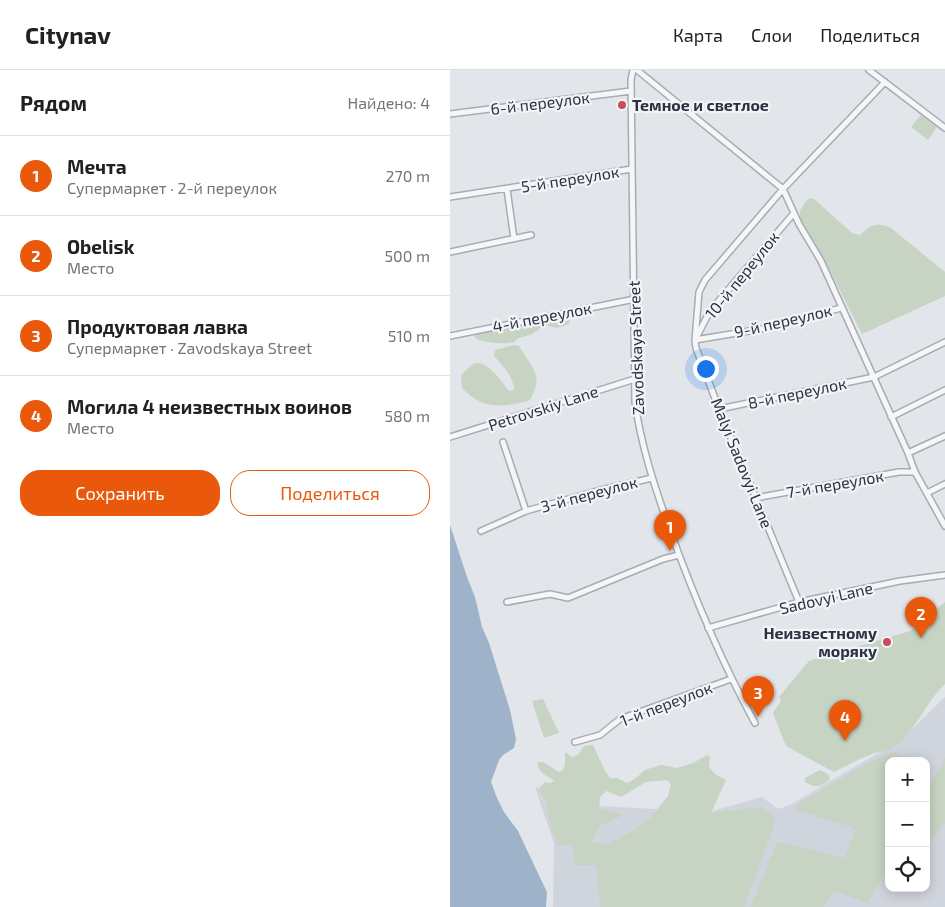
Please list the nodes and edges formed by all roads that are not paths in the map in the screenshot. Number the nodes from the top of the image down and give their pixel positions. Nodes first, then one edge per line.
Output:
1 (633, 70) edge
2 (637, 70) edge
3 (869, 70) edge
4 (885, 82) junction
5 (631, 91) junction
6 (450, 114) edge
7 (945, 128) edge
8 (632, 169) junction
9 (507, 189) junction
10 (783, 189) junction
11 (450, 197) edge
12 (794, 213) junction
13 (531, 236) dead end
14 (514, 239) junction
15 (450, 252) edge
16 (634, 299) junction
17 (841, 308) junction
18 (450, 336) edge
19 (695, 340) junction
20 (945, 342) edge
21 (874, 377) junction
22 (635, 379) junction
23 (945, 390) edge
24 (720, 409) junction
25 (891, 417) junction
26 (945, 436) edge
27 (450, 437) edge
28 (503, 442) dead end
29 (908, 453) junction
30 (915, 472) junction
31 (652, 478) junction
32 (945, 484) edge
33 (927, 493) junction
34 (755, 498) junction
35 (526, 511) junction
36 (945, 526) edge
37 (481, 531) dead end
38 (679, 555) junction
39 (945, 576) edge
40 (507, 602) dead end
41 (799, 602) junction
42 (708, 628) junction
43 (731, 679) junction
44 (755, 723) dead end
45 (575, 742) dead end

1 - 5 street, Zavodskaya Street
2 - 10 street
3 - 4 street
4 - 7 street
4 - 10 street
5 - 6 street, 6-й переулок
5 - 8 street, Zavodskaya Street
8 - 9 street, 5-й переулок
8 - 16 street, Zavodskaya Street
9 - 11 street, 5-й переулок
9 - 14 street, 5-й переулок
10 - 12 street
10 - 19 street, Malyi Sadovyi Lane
12 - 17 street
12 - 19 street, 10-й переулок
13 - 14 street
14 - 15 street
16 - 18 street, 4-й переулок
16 - 22 street, Zavodskaya Street
17 - 19 street, 9-й переулок
17 - 21 street
19 - 24 street, Malyi Sadovyi Lane
20 - 21 street, 8-й переулок
21 - 24 street, 8-й переулок
21 - 25 street
22 - 27 street, Petrovskiy Lane
22 - 31 street, Zavodskaya Street
23 - 25 street
24 - 34 street, Malyi Sadovyi Lane
25 - 29 street
26 - 29 street
28 - 35 street, 3-й переулок
29 - 30 street
30 - 33 street
30 - 34 street, 7-й переулок
31 - 35 street, 3-й переулок
31 - 38 street, Zavodskaya Street
32 - 33 street
33 - 36 street
34 - 41 street, Malyi Sadovyi Lane
35 - 37 street, 3-й переулок
38 - 40 street
38 - 42 street, Zavodskaya Street
39 - 41 street, Sadovyi Lane
41 - 42 street, Sadovyi Lane
42 - 43 street, Zavodskaya Street
43 - 44 street, Zavodskaya Street
43 - 45 street, 1-й переулок

